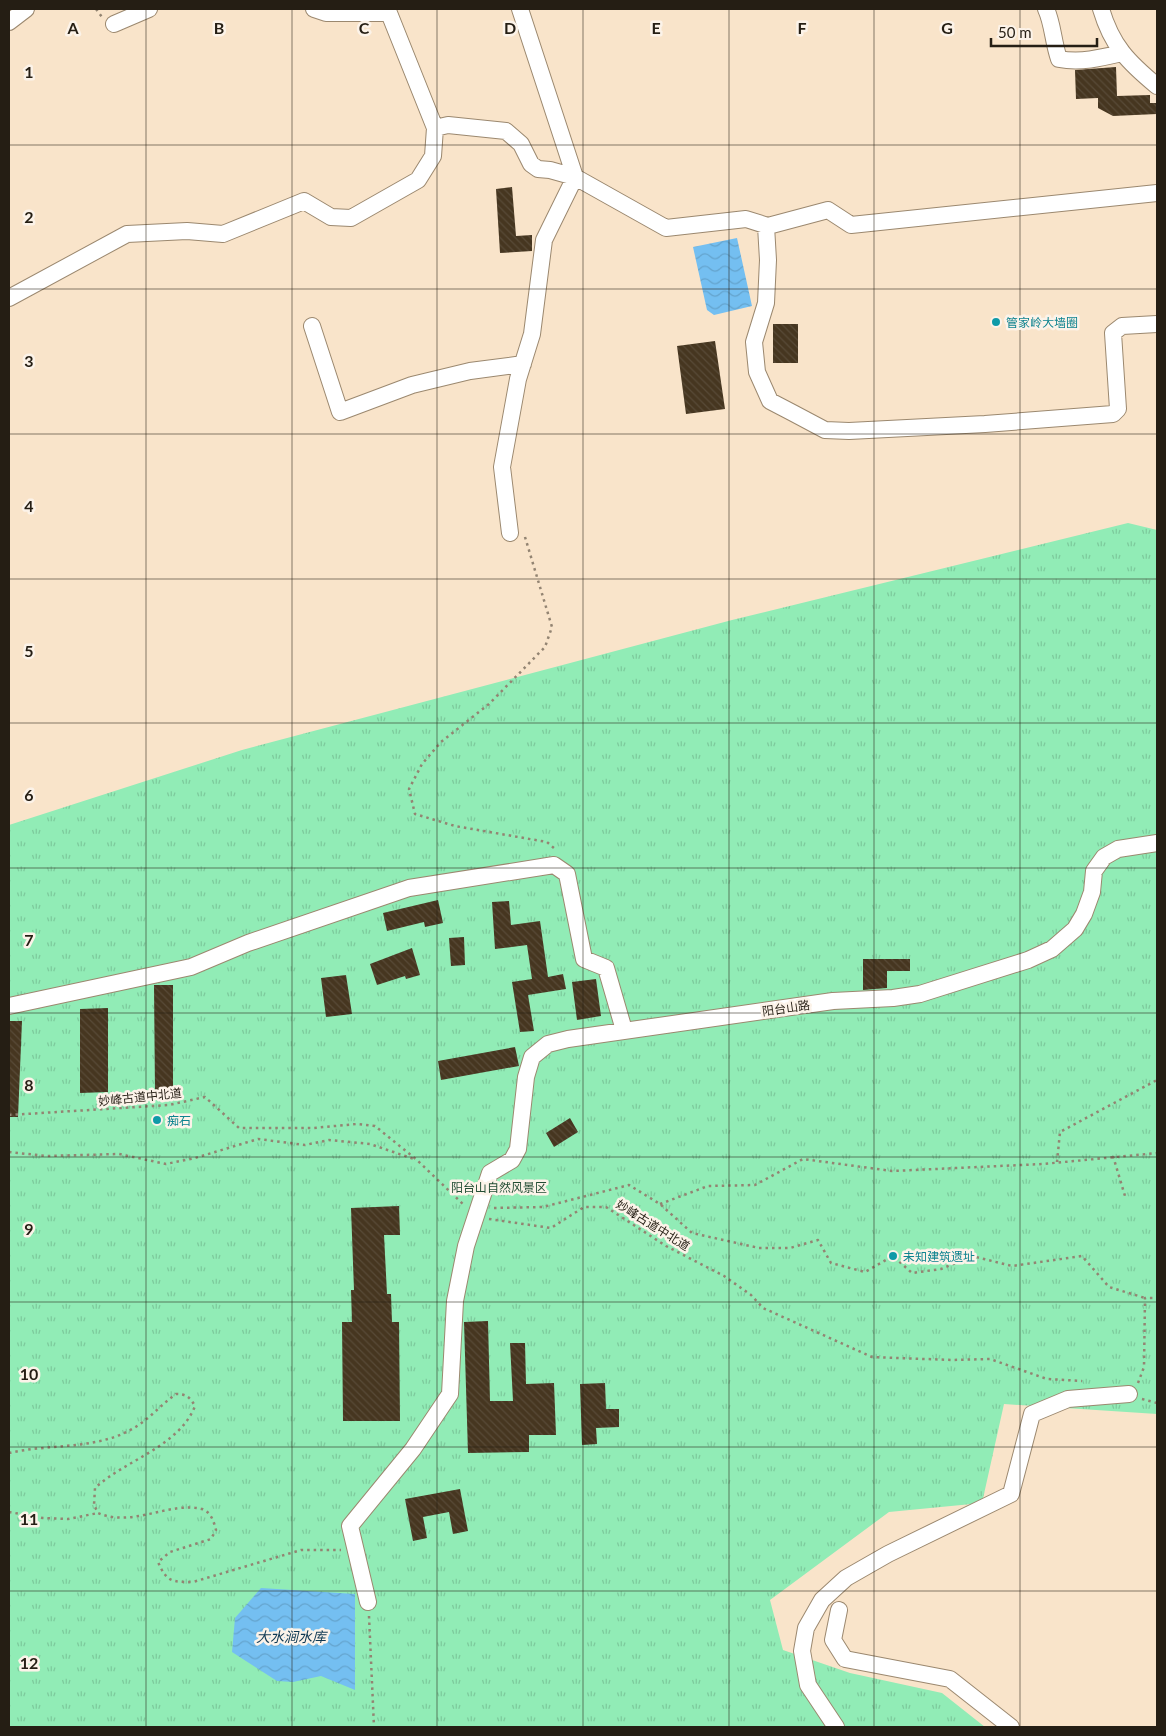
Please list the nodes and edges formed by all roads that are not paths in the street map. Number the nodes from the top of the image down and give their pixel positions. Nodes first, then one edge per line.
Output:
1 (26, 9) edge
2 (150, 9) edge
3 (314, 9) edge
4 (520, 9) edge
5 (1046, 9) edge
6 (1101, 9) edge
7 (9, 22) edge
8 (114, 24) dead end
9 (1122, 53) junction
10 (1157, 86) edge
11 (436, 128) junction
12 (574, 177) junction
13 (1157, 193) edge
14 (766, 226) junction
15 (9, 298) edge
16 (1157, 324) edge
17 (312, 326) dead end
18 (523, 364) junction
19 (517, 534) road end
20 (1157, 843) edge
21 (9, 1006) edge
22 (624, 1030) junction
23 (1128, 1394) road end
24 (368, 1602) road end
25 (839, 1610) dead end
26 (836, 1727) edge
27 (1012, 1727) edge

1 - 7 street
2 - 8 street
3 - 11 street
4 - 12 street
5 - 9 street
6 - 9 street
9 - 10 street
11 - 12 street
11 - 15 street
12 - 14 street
12 - 18 street
13 - 14 street
14 - 16 street
17 - 18 street
18 - 19 street
20 - 22 street, 阳台山路
21 - 22 street
22 - 24 street, 阳台山路
23 - 26 street
25 - 27 street

